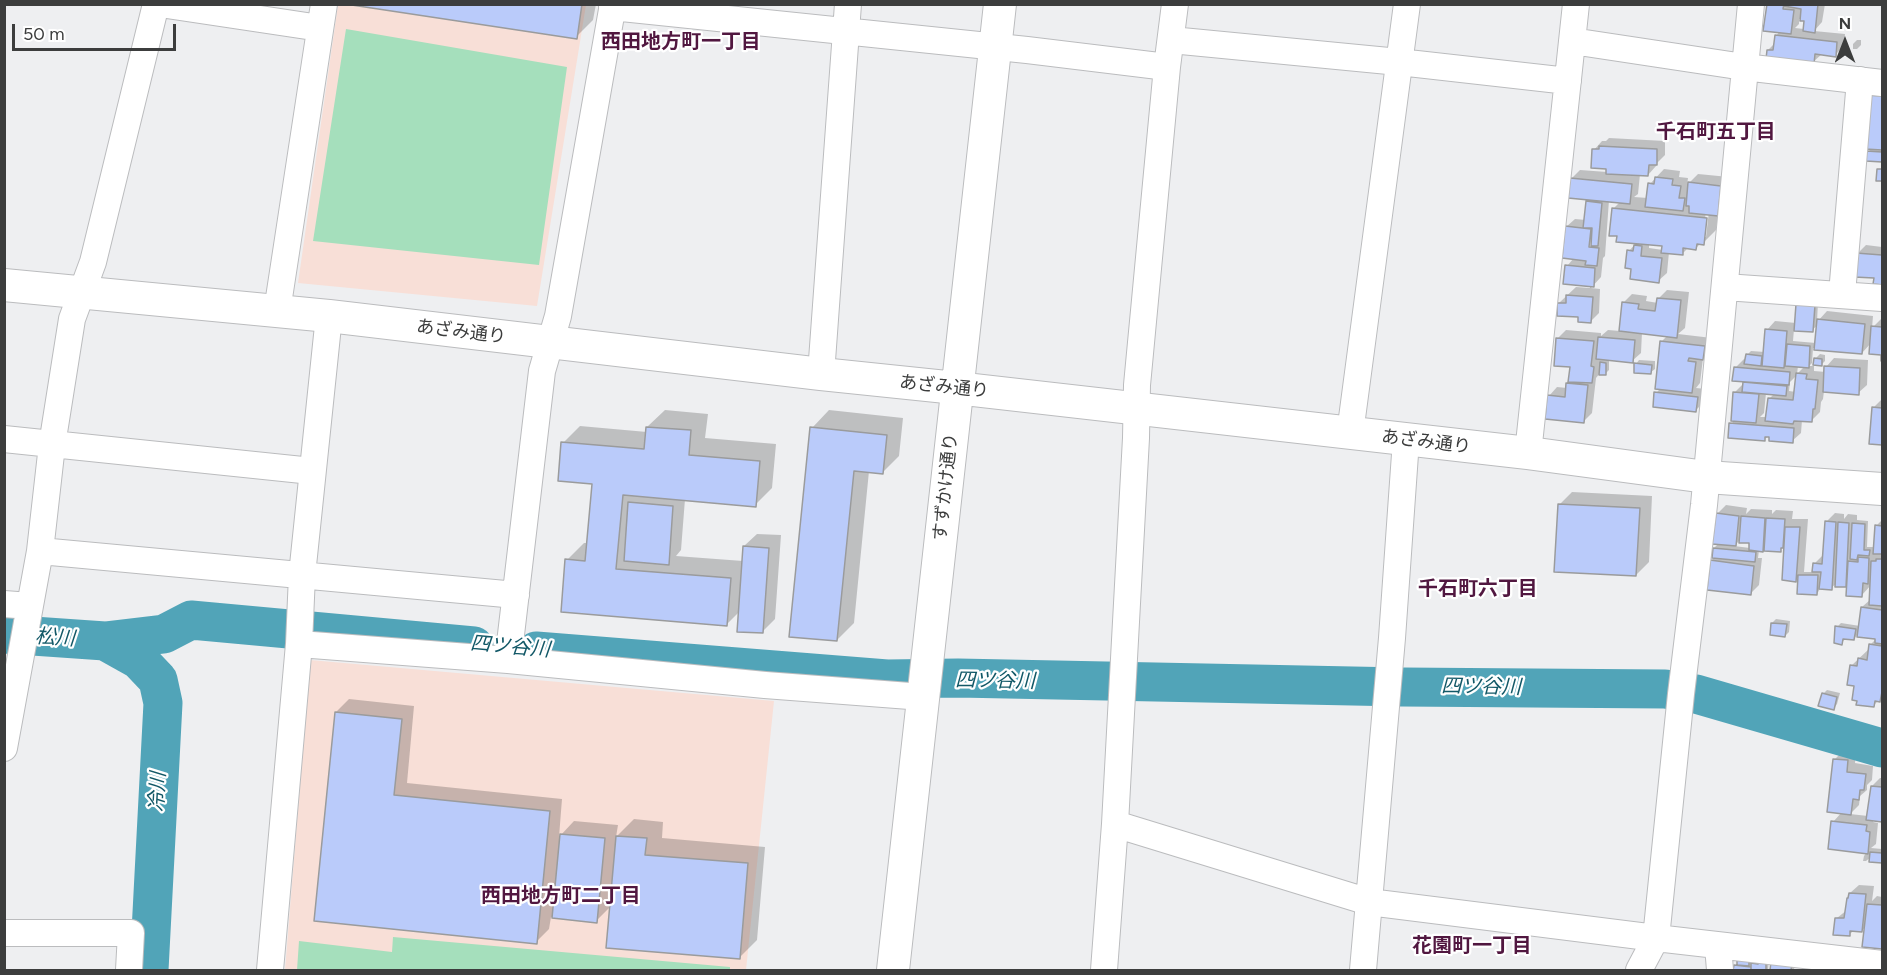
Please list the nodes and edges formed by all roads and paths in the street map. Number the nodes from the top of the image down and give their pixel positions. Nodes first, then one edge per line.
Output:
1 (158, 4) edge
2 (848, 4) edge
3 (1000, 4) edge
4 (1175, 4) edge
5 (1407, 4) edge
6 (1576, 4) edge
7 (1751, 4) edge
8 (613, 6) edge
9 (322, 16) edge
10 (846, 30) junction
11 (1172, 40) junction
12 (1572, 41) junction
13 (994, 46) junction
14 (1399, 62) junction
15 (1167, 67) junction
16 (1744, 67) junction
17 (1568, 81) junction
18 (1871, 81) edge
19 (4, 285) edge
20 (1725, 287) junction
21 (83, 292) junction
22 (1842, 294) junction
23 (1882, 298) edge
24 (277, 311) junction
25 (329, 316) junction
26 (550, 343) junction
27 (821, 374) junction
28 (956, 388) junction
29 (1136, 408) junction
30 (1350, 433) junction
31 (4, 439) edge
32 (1406, 440) junction
33 (52, 445) junction
34 (1528, 453) junction
35 (312, 471) junction
36 (1706, 477) junction
37 (1882, 489) edge
38 (40, 551) junction
39 (302, 575) junction
40 (516, 595) junction
41 (20, 608) edge
42 (299, 644) junction
43 (13, 655) edge
44 (508, 660) junction
45 (923, 697) junction
46 (4, 748) edge
47 (1115, 824) junction
48 (1369, 902) junction
49 (4, 933) edge
50 (1656, 938) junction
51 (1719, 958) edge
52 (1882, 964) edge
53 (129, 970) edge
54 (270, 970) edge
55 (893, 970) edge
56 (1104, 970) edge
57 (1363, 970) edge
58 (1639, 970) edge

1 - 9 street
1 - 21 street
2 - 10 street
3 - 13 street, すずかけ通り
4 - 11 street
5 - 14 street
6 - 12 street
7 - 16 street
8 - 10 street
8 - 26 street
9 - 24 street
10 - 13 street
10 - 27 street
11 - 14 street
11 - 15 street
12 - 16 street
12 - 17 street
13 - 15 street
13 - 28 street, すずかけ通り
14 - 17 street
14 - 30 street
15 - 29 street
16 - 18 street
16 - 20 street
17 - 34 street
18 - 22 street
19 - 21 street, あざみ通り
20 - 22 street
20 - 36 street
21 - 24 street, あざみ通り
21 - 33 street
22 - 23 street
24 - 25 street, あざみ通り
25 - 26 street, あざみ通り
25 - 35 street
26 - 27 street, あざみ通り
26 - 40 street
27 - 28 street, あざみ通り
28 - 29 street, あざみ通り
28 - 45 street, すずかけ通り
29 - 30 street, あざみ通り
29 - 47 street
30 - 32 street, あざみ通り
31 - 33 street
32 - 34 street, あざみ通り
32 - 48 street
33 - 35 street
33 - 38 street
34 - 36 street, あざみ通り
35 - 39 street
36 - 37 street, あざみ通り
36 - 50 street
38 - 39 street
38 - 41 street
39 - 40 street
39 - 42 street
40 - 44 street
41 - 43 street
42 - 44 street
42 - 54 street
43 - 46 street
44 - 45 street
45 - 55 street, すずかけ通り
47 - 48 street
47 - 56 street
48 - 50 street
48 - 57 street
49 - 53 street
50 - 51 street
50 - 58 street
51 - 52 street

